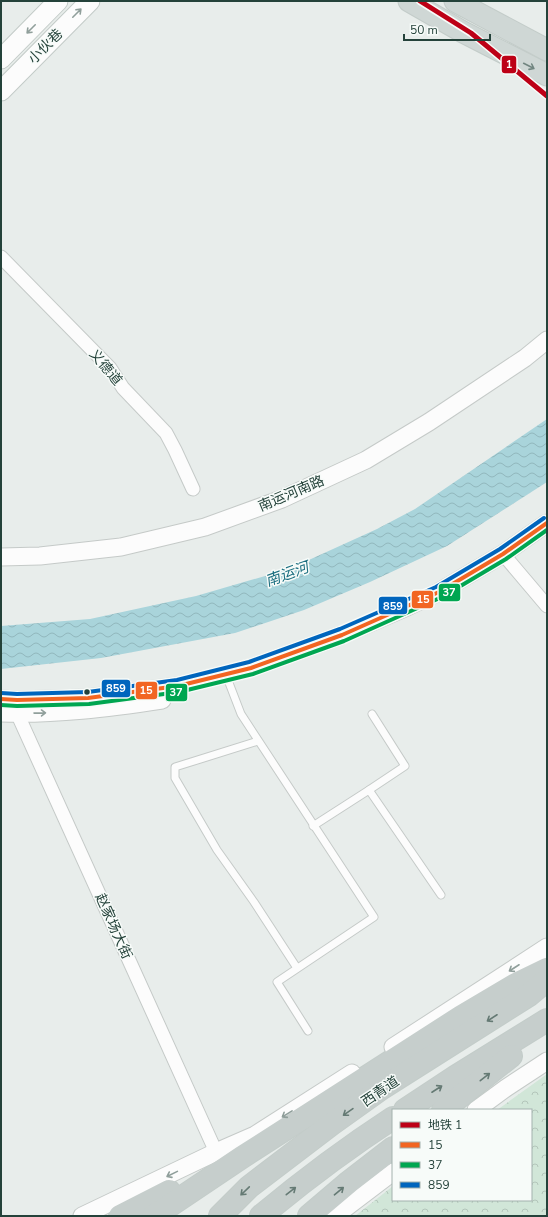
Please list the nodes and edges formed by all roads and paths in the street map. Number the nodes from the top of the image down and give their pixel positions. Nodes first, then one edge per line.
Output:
1 (58, 1) edge
2 (90, 1) edge
3 (409, 1) edge
4 (455, 1) edge
5 (475, 12) junction
6 (463, 32) junction
7 (547, 50) edge
8 (1, 59) edge
9 (547, 75) edge
10 (1, 91) edge
11 (1, 257) edge
12 (547, 340) edge
13 (193, 488) dead end
14 (547, 523) edge
15 (547, 537) edge
16 (1, 557) edge
17 (507, 559) junction
18 (547, 606) edge
19 (228, 680) junction
20 (9, 706) edge
21 (372, 714) dead end
22 (258, 741) junction
23 (369, 790) junction
24 (313, 826) junction
25 (441, 895) dead end
26 (547, 947) edge
27 (297, 968) junction
28 (547, 969) edge
29 (547, 980) edge
30 (547, 1020) edge
31 (547, 1028) edge
32 (308, 1031) dead end
33 (547, 1052) edge
34 (547, 1061) edge
35 (506, 1088) junction
36 (407, 1109) edge
37 (444, 1109) edge
38 (477, 1109) edge
39 (392, 1119) edge
40 (216, 1152) junction
41 (242, 1157) junction
42 (390, 1158) edge
43 (221, 1215) edge
44 (82, 1216) edge
45 (120, 1216) edge
46 (153, 1216) edge
47 (261, 1216) edge
48 (309, 1216) edge
49 (335, 1216) edge

1 -> 8 main road, 小伙巷
10 -> 2 main road, 小伙巷
3 - 6 main road
4 - 5 main road
5 - 6 main road
5 - 7 main road
6 -> 9 main road
11 - 13 street, 义德道
12 - 16 street, 南运河南路
14 - 17 street
15 - 17 street
17 - 18 street
17 - 19 street
19 - 20 street
19 - 22 lane
20 - 40 street, 赵家场大街
21 - 23 lane
22 - 24 lane
22 - 27 lane
23 - 24 lane
23 - 25 lane
24 - 27 lane
26 -> 40 street
27 - 32 lane
28 - 41 highway
29 -> 43 highway, 西青道
36 -> 30 highway
37 -> 31 highway
33 - 35 street
34 - 35 street
35 - 38 street
47 -> 39 highway, 西青道
40 -> 44 street
41 - 45 highway
41 - 46 highway
48 -> 42 highway
42 - 49 street

